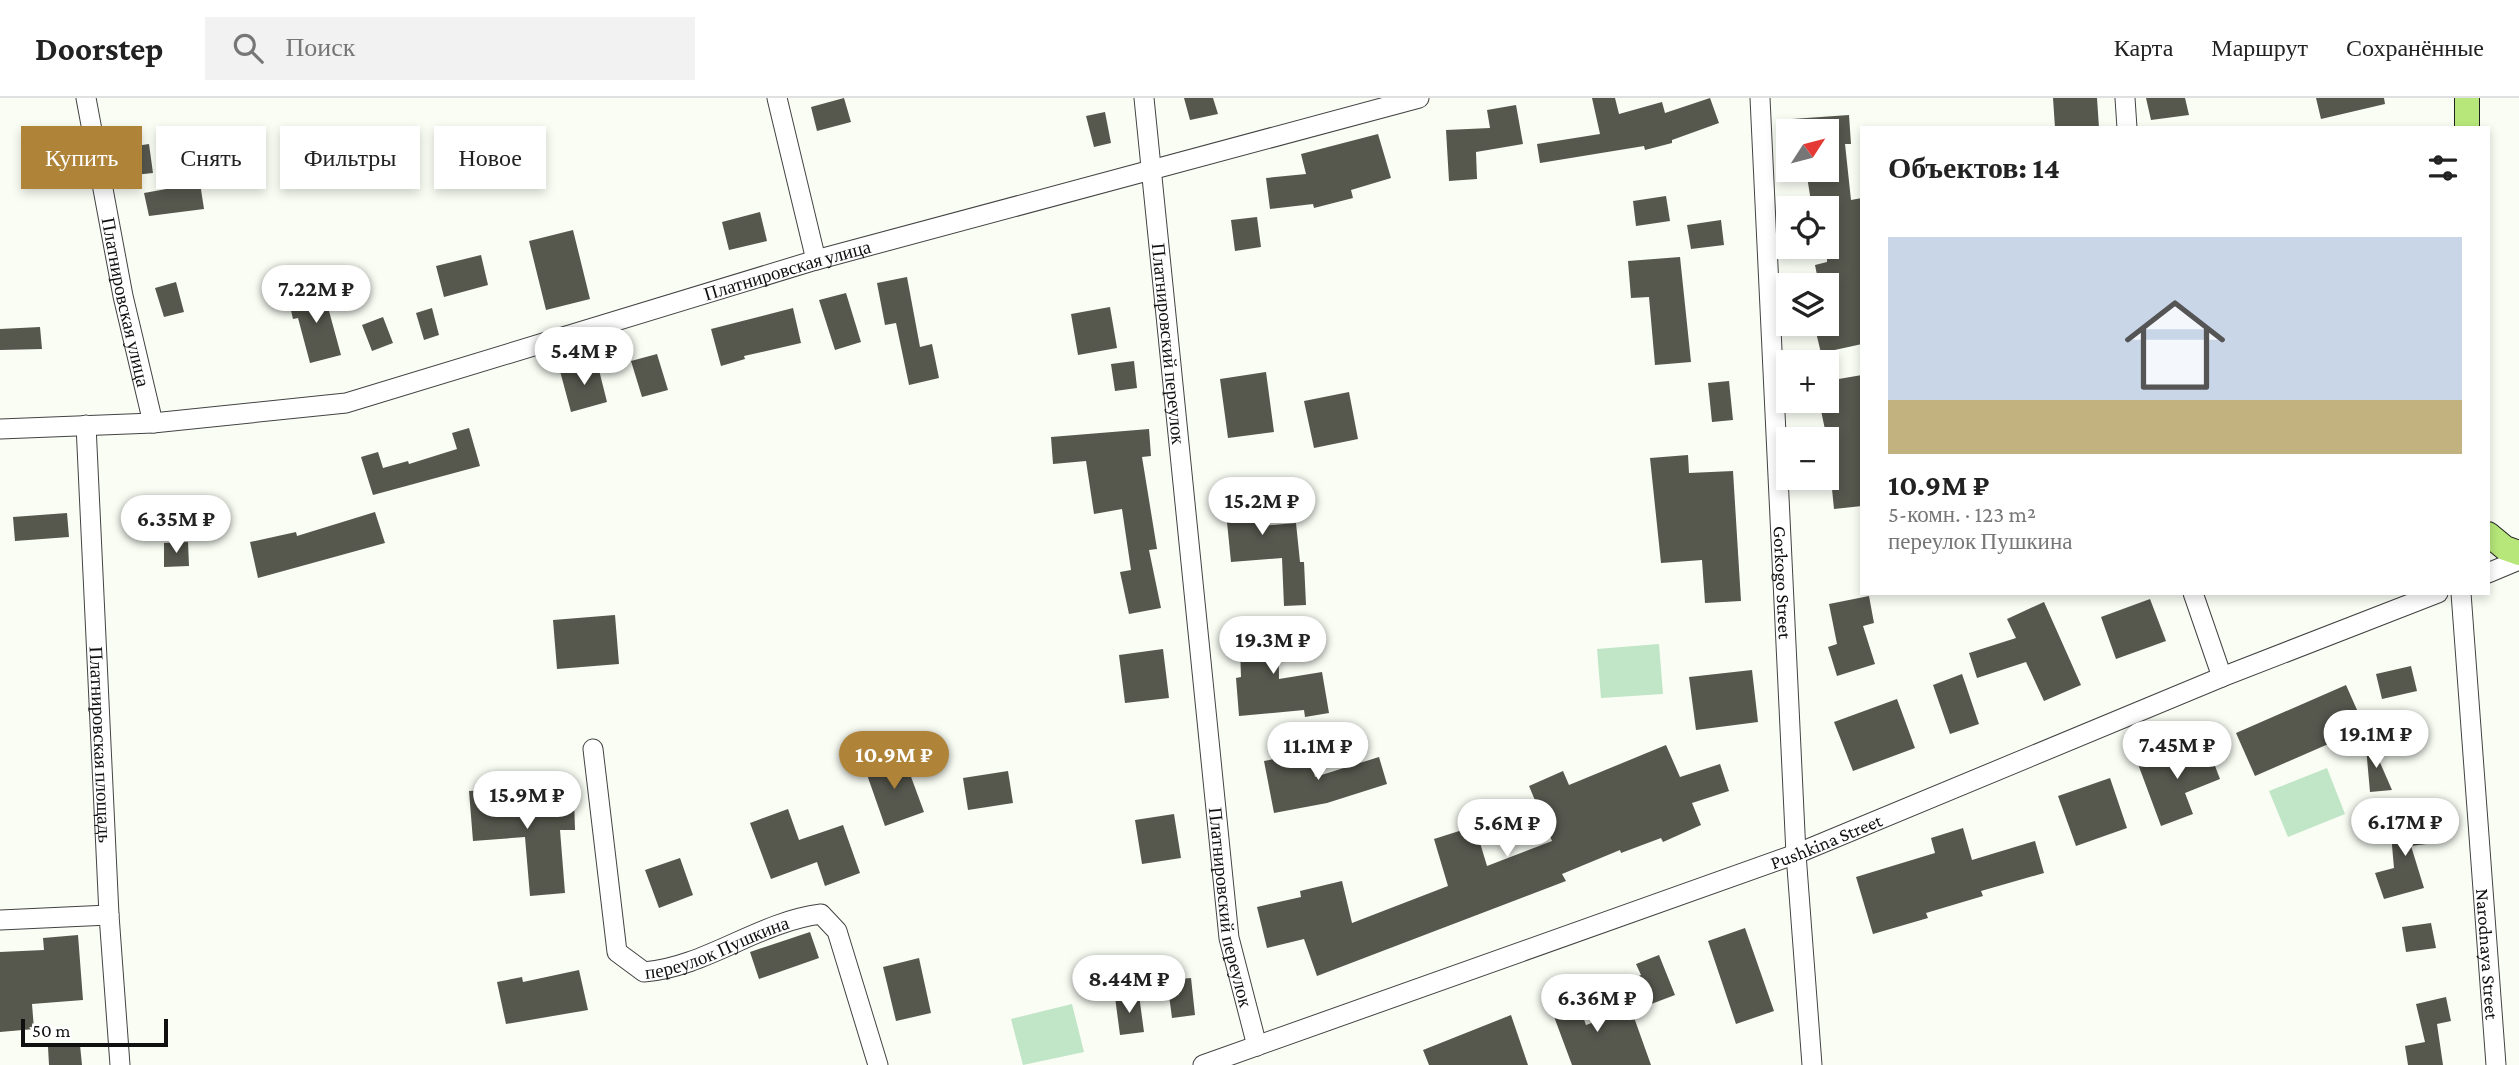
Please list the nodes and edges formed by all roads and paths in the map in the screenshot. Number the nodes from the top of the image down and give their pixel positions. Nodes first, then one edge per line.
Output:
1 (86, 98) edge
2 (777, 98) edge
3 (1144, 98) edge
4 (1419, 98) edge
5 (1760, 98) edge
6 (2125, 98) edge
7 (2467, 98) edge
8 (2127, 126) edge
9 (2468, 126) edge
10 (1153, 169) junction
11 (816, 260) junction
12 (153, 423) junction
13 (86, 425) junction
14 (0, 429) edge
15 (2490, 536) edge
16 (2519, 553) edge
17 (2519, 560) edge
18 (2490, 572) edge
19 (2194, 595) edge
20 (2433, 595) edge
21 (2461, 595) edge
22 (2222, 677) junction
23 (593, 749) dead end
24 (1796, 854) junction
25 (109, 915) junction
26 (0, 920) edge
27 (1257, 1046) junction
28 (120, 1065) edge
29 (878, 1065) edge
30 (1203, 1065) edge
31 (1812, 1065) edge
32 (2497, 1065) edge

1 - 12 street, Платнировская улица
2 - 11 street
3 - 10 street, Платнировский переулок
4 - 10 street, Платнировская улица
5 - 24 street, Gorkogo Street
6 - 8 street
7 - 9 main road
10 - 11 street, Платнировская улица
10 - 27 street, Платнировский переулок
11 - 12 street, Платнировская улица
12 - 13 street, Платнировская улица
13 - 14 street, Платнировская улица
13 - 25 street, Платнировская площадь
15 - 16 main road
17 - 18 street
19 - 22 street
20 - 22 street, Pushkina Street
21 - 32 street, Narodnaya Street
22 - 24 street, Pushkina Street
23 - 29 street, переулок Пушкина
24 - 27 street, Pushkina Street
24 - 31 street, Gorkogo Street
25 - 26 street
25 - 28 street, Платнировская площадь
27 - 30 street, Pushkina Street

